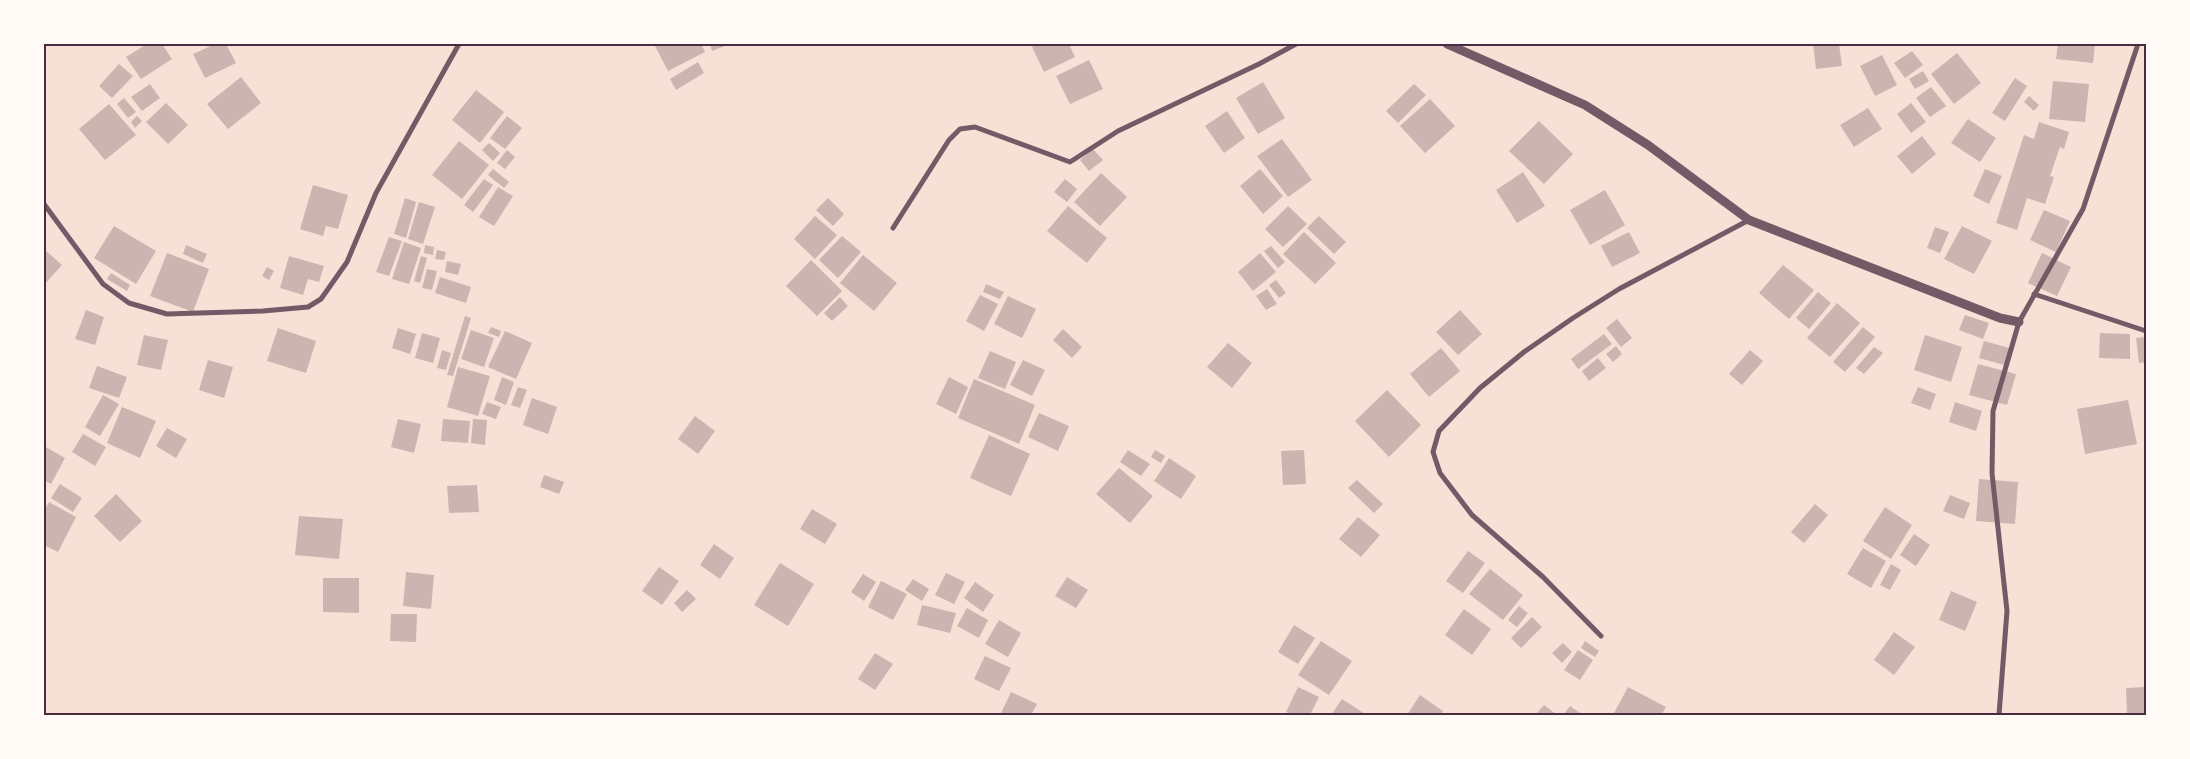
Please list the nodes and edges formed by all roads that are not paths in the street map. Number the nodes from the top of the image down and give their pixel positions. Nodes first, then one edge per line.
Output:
1 (459, 44) edge
2 (1296, 44) edge
3 (1447, 44) edge
4 (2138, 44) edge
5 (44, 204) edge
6 (1749, 220) junction
7 (893, 228) dead end
8 (2034, 294) junction
9 (2019, 322) junction
10 (2146, 331) edge
11 (1601, 636) dead end
12 (1999, 715) edge

1 - 5 street
2 - 7 street
3 - 6 street
4 - 8 street
6 - 9 street
6 - 11 street
8 - 9 street
8 - 10 street
9 - 12 street

